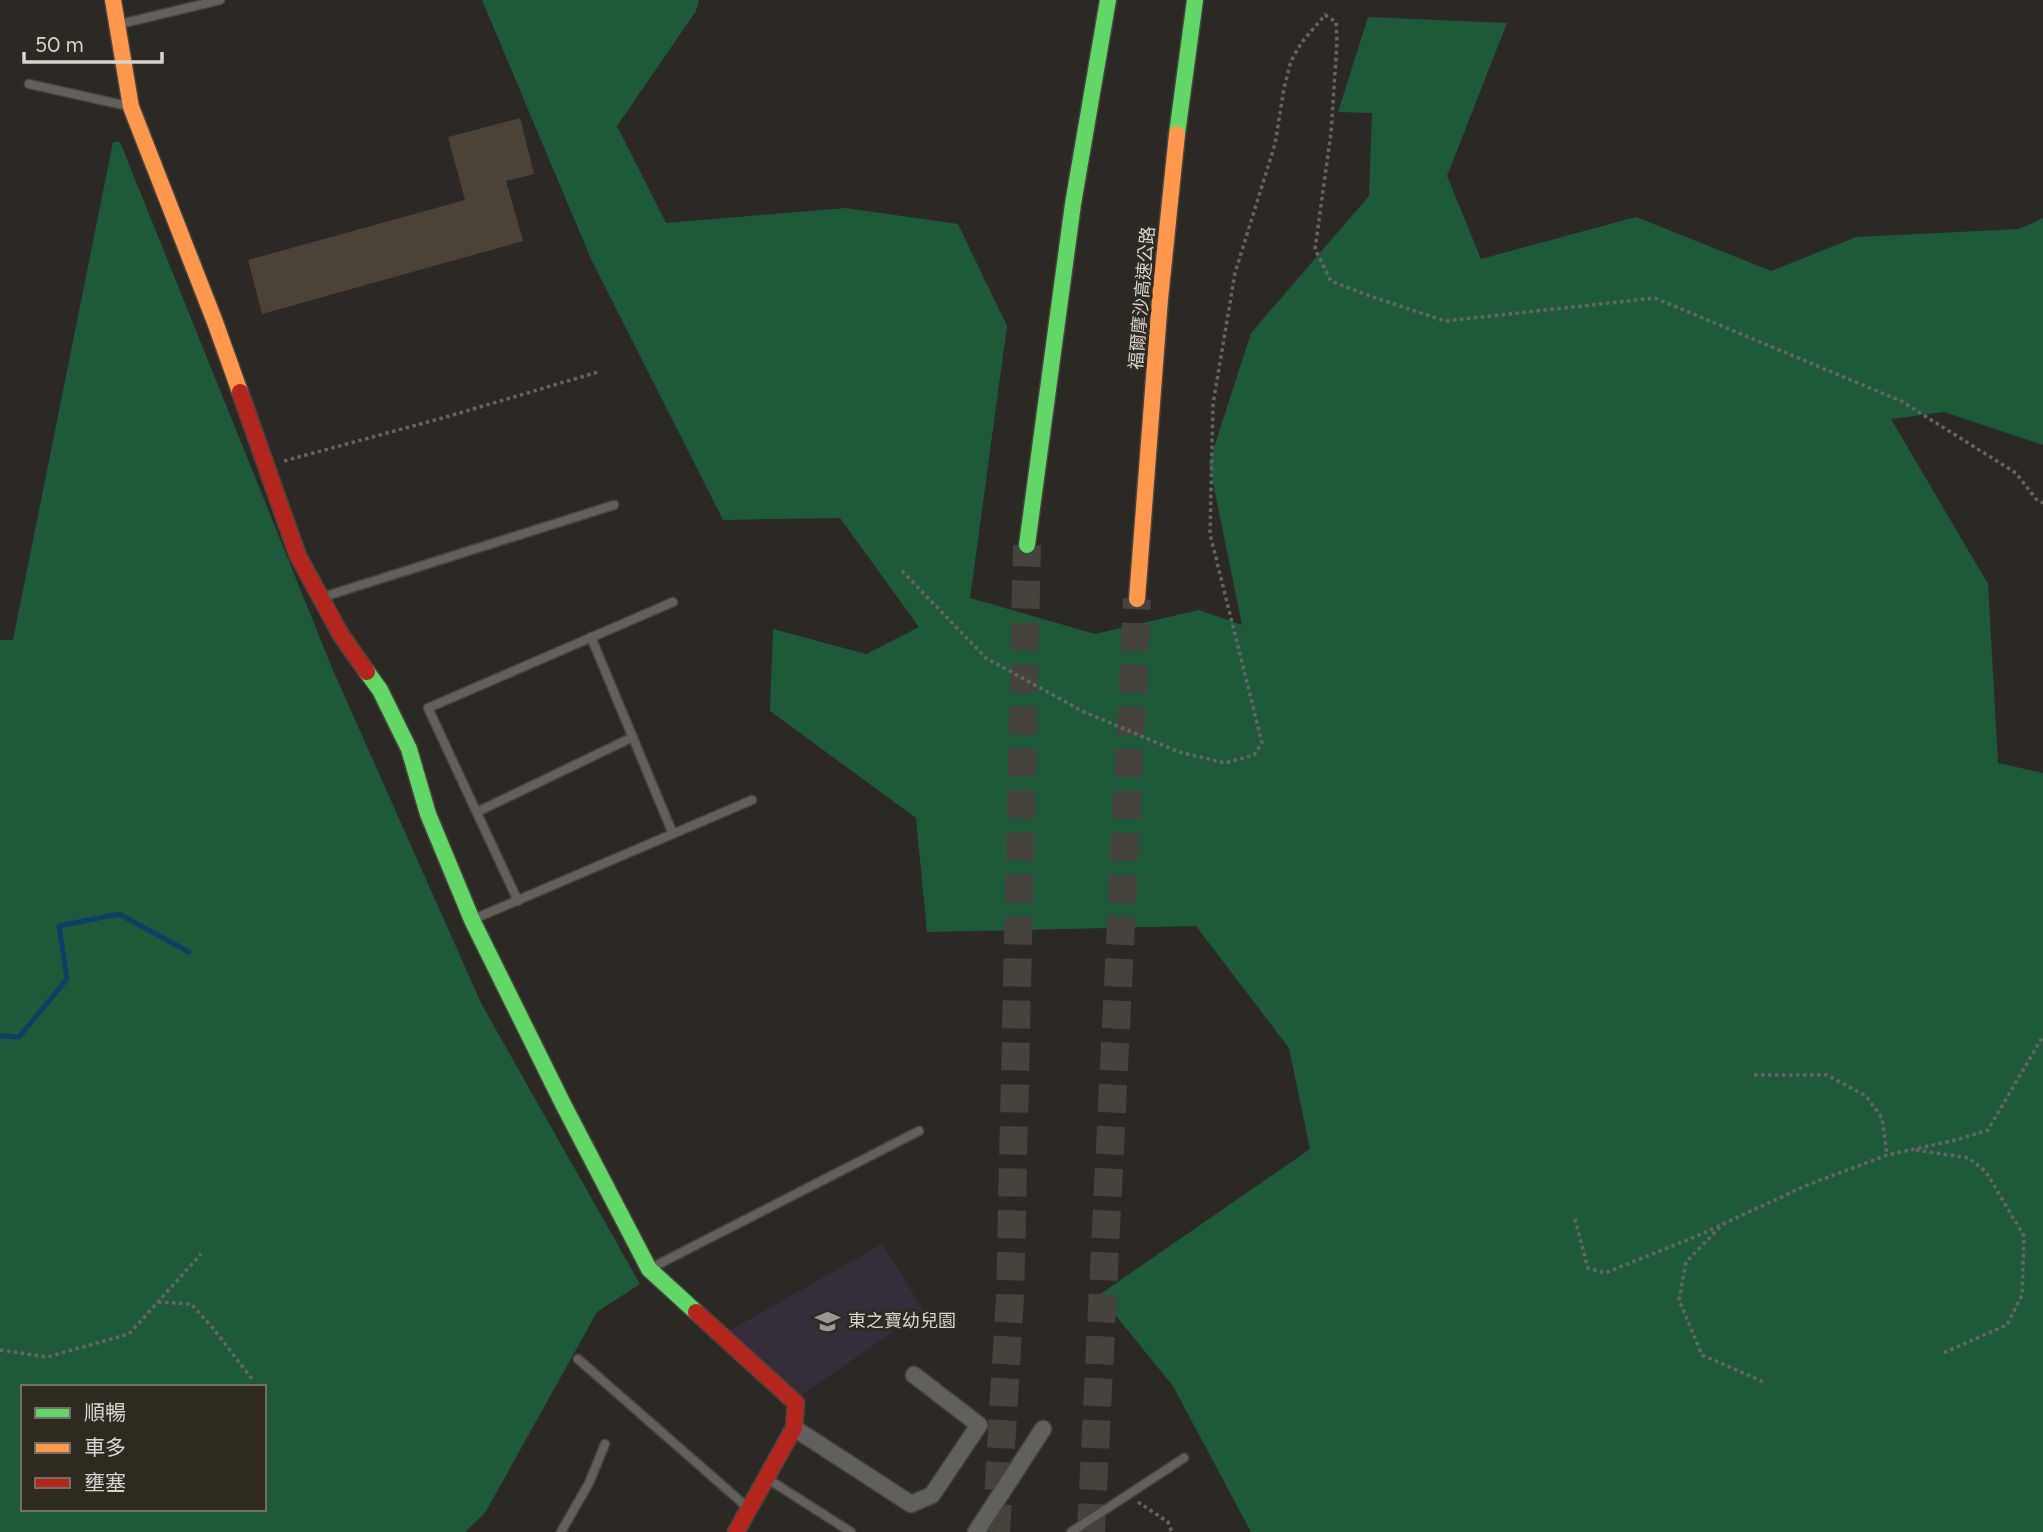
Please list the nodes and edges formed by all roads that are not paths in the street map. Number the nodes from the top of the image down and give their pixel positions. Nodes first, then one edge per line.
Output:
1 (113, 0) edge
2 (220, 0) edge
3 (1108, 0) edge
4 (1195, 0) edge
5 (117, 25) junction
6 (29, 84) dead end
7 (131, 107) junction
8 (614, 505) dead end
9 (1027, 545) tunnel mouth
10 (320, 598) junction
11 (1137, 600) tunnel mouth
12 (673, 602) dead end
13 (591, 637) junction
14 (633, 737) junction
15 (752, 800) dead end
16 (477, 812) junction
17 (673, 834) junction
18 (518, 901) junction
19 (472, 920) junction
20 (919, 1131) dead end
21 (649, 1269) junction
22 (578, 1359) dead end
23 (914, 1375) dead end
24 (793, 1427) junction
25 (1043, 1429) dead end
26 (605, 1444) dead end
27 (1184, 1458) dead end
28 (766, 1478) junction
29 (748, 1508) junction
30 (561, 1532) edge
31 (736, 1532) edge
32 (851, 1532) edge
33 (975, 1532) edge
34 (1071, 1532) edge

1 - 5 main road
2 - 5 lane
3 - 9 main road
4 - 11 main road, 福爾摩沙高速公路
5 - 7 main road
6 - 7 lane
7 - 10 main road
8 - 10 lane
10 - 19 main road
12 - 13 lane
13 - 14 lane
13 - 16 lane
14 - 16 lane
14 - 17 lane
15 - 17 lane
16 - 18 lane
17 - 18 lane
18 - 19 lane
19 - 21 main road
20 - 21 lane
21 - 24 main road
22 - 29 lane
23 - 24 street
24 - 28 main road
25 - 33 street
26 - 30 lane
27 - 34 lane
28 - 29 main road
28 - 32 lane
29 - 31 main road

